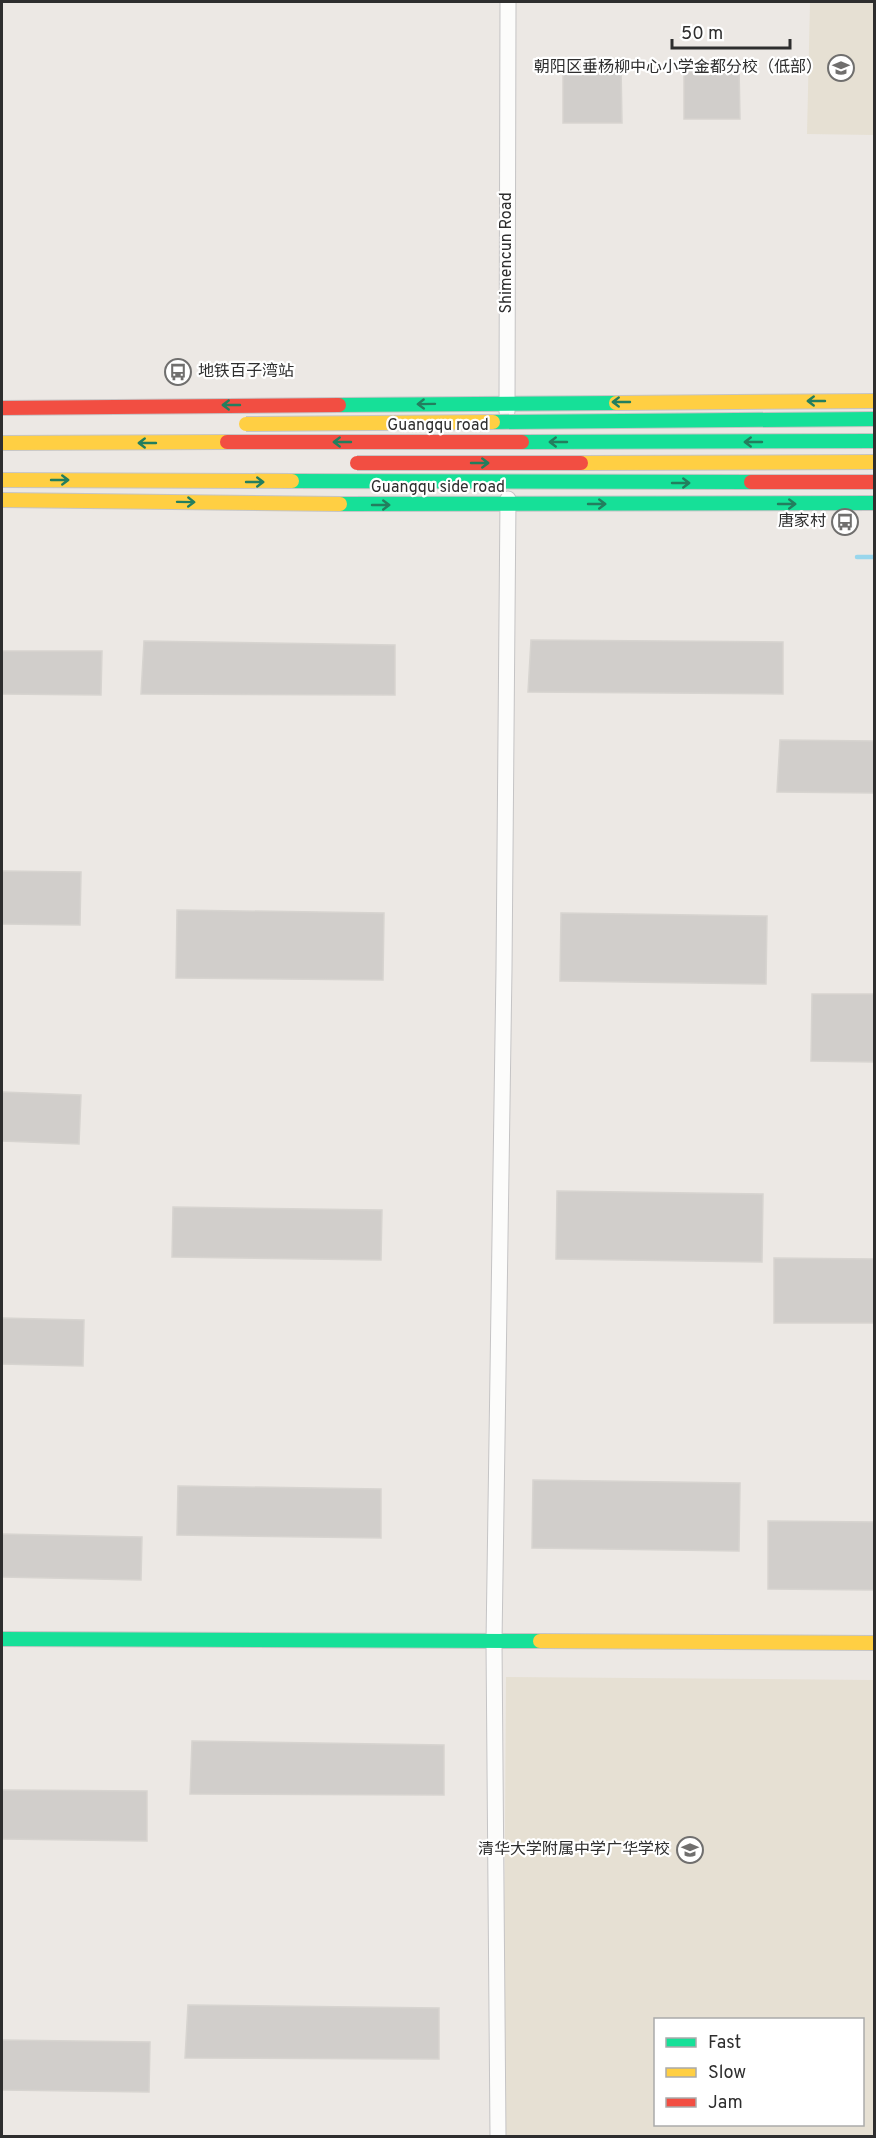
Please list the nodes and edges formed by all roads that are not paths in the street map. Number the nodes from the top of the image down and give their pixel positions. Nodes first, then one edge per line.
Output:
1 (508, 2) edge
2 (874, 400) edge
3 (667, 402) junction
4 (507, 403) junction
5 (345, 405) junction
6 (2, 408) edge
7 (874, 419) edge
8 (236, 424) dead end
9 (874, 441) edge
10 (2, 443) edge
11 (874, 462) edge
12 (345, 463) dead end
13 (2, 480) edge
14 (874, 482) edge
15 (2, 500) edge
16 (668, 503) junction
17 (874, 503) edge
18 (340, 504) junction
19 (508, 504) junction
20 (2, 1639) edge
21 (494, 1642) junction
22 (874, 1643) edge
23 (498, 2136) edge

1 - 4 street, Shimencun Road
2 -> 3 main road
3 -> 4 main road
3 - 16 street
4 -> 5 main road
4 - 19 street, Shimencun Road
5 -> 6 main road
5 - 18 street
7 - 8 main road, bridge
9 -> 10 main road, Guangqu road, bridge
12 -> 11 main road, bridge
13 -> 14 main road, bridge
15 -> 18 main road, Guangqu side road
16 -> 17 main road, Guangqu side road
19 -> 16 main road, Guangqu side road
18 -> 19 main road, Guangqu side road
19 - 21 street, Shimencun Road
20 - 21 main road
21 - 22 main road
21 - 23 street, Shimencun Road

